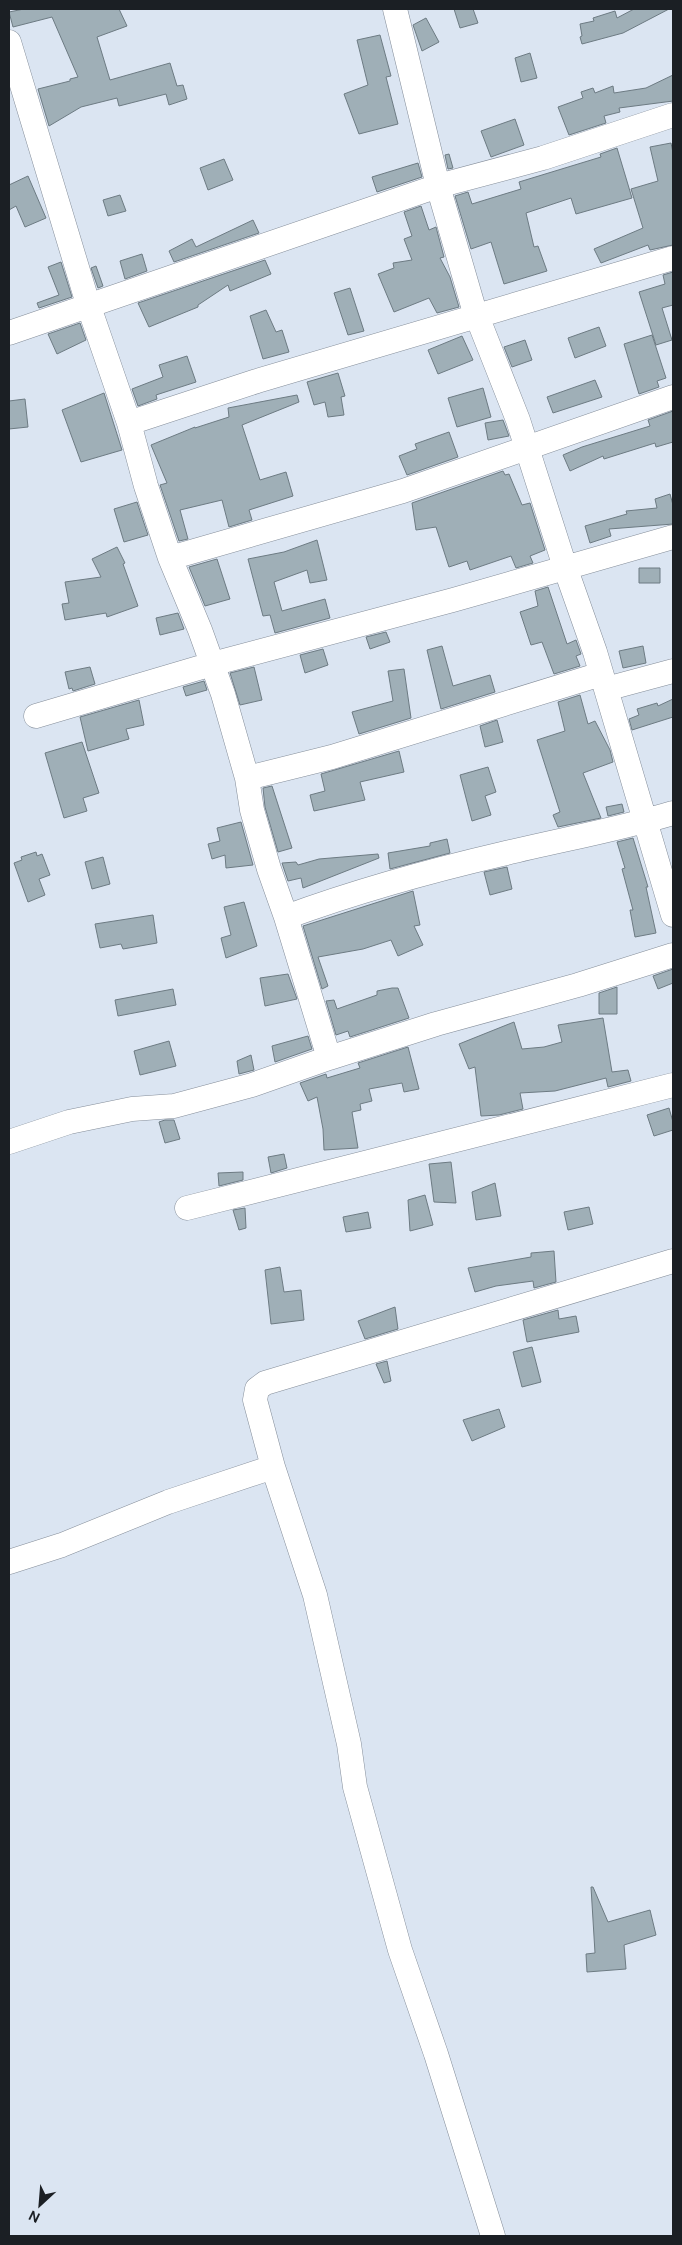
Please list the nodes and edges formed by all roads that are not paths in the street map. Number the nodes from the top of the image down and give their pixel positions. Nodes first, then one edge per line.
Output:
1 (395, 9) edge
2 (9, 42) edge
3 (673, 116) edge
4 (438, 186) junction
5 (673, 258) edge
6 (88, 304) junction
7 (477, 318) junction
8 (9, 333) edge
9 (673, 397) edge
10 (129, 423) junction
11 (526, 446) junction
12 (673, 538) edge
13 (170, 558) junction
14 (565, 567) junction
15 (212, 664) junction
16 (673, 672) edge
17 (604, 681) junction
18 (36, 716) dead end
19 (247, 778) junction
20 (673, 813) edge
21 (645, 822) junction
22 (673, 915) edge
23 (286, 917) junction
24 (673, 955) edge
25 (329, 1058) junction
26 (673, 1085) edge
27 (9, 1142) edge
28 (187, 1208) dead end
29 (673, 1261) edge
30 (273, 1467) junction
31 (9, 1562) edge
32 (493, 2236) edge

1 - 4 street
2 - 6 street
3 - 4 street
4 - 6 street
4 - 7 street
5 - 7 street
6 - 8 street
6 - 10 street
7 - 10 street
7 - 11 street
9 - 11 street
10 - 13 street
11 - 13 street
11 - 14 street
12 - 14 street
13 - 15 street
14 - 15 street
14 - 17 street
15 - 18 street
15 - 19 street
16 - 17 street
17 - 19 street
17 - 21 street
19 - 23 street
20 - 21 street
21 - 22 street
21 - 23 street
23 - 25 street
24 - 25 street
25 - 27 street
26 - 28 street
29 - 30 street
30 - 31 street
30 - 32 street

